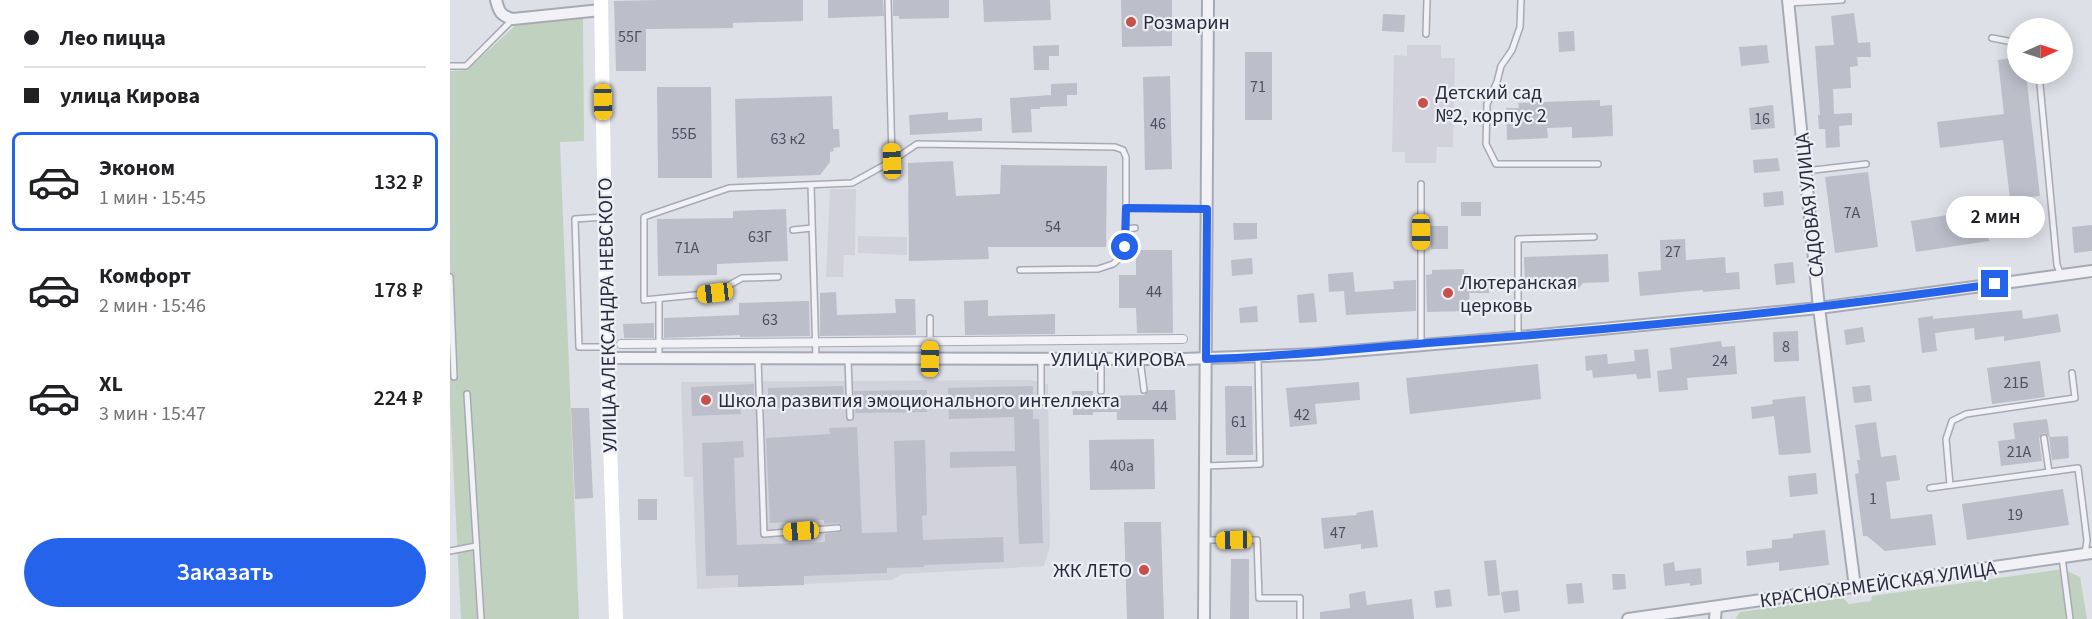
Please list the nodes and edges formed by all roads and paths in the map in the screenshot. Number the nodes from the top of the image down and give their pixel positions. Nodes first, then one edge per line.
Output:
1 (496, 0) edge
2 (888, 0) edge
3 (1208, 0) edge
4 (1427, 0) edge
5 (1521, 0) edge
6 (1842, 0) edge
7 (1788, 2) edge
8 (601, 5) edge
9 (513, 19) junction
10 (1426, 34) dead end
11 (1992, 38) dead end
12 (2007, 41) edge
13 (450, 66) edge
14 (2040, 84) edge
15 (892, 161) junction
16 (1598, 164) dead end
17 (1866, 164) dead end
18 (1805, 171) junction
19 (1421, 184) dead end
20 (811, 185) junction
21 (1126, 208) junction
22 (1207, 209) junction
23 (605, 217) junction
24 (812, 228) junction
25 (1135, 228) dead end
26 (1126, 229) junction
27 (793, 230) dead end
28 (1594, 237) dead end
29 (1020, 270) dead end
30 (2092, 271) edge
31 (2061, 274) junction
32 (450, 277) edge
33 (778, 277) dead end
34 (659, 299) junction
35 (1819, 308) junction
36 (930, 318) dead end
37 (1518, 337) junction
38 (1183, 339) dead end
39 (815, 342) junction
40 (659, 343) junction
41 (1421, 344) junction
42 (612, 350) junction
43 (1258, 357) junction
44 (758, 358) junction
45 (816, 358) junction
46 (848, 358) junction
47 (659, 359) junction
48 (930, 359) junction
49 (1041, 359) junction
50 (1101, 359) junction
51 (1140, 359) junction
52 (1206, 359) junction
53 (2072, 373) dead end
54 (454, 377) dead end
55 (1144, 390) dead end
56 (1101, 391) dead end
57 (467, 394) dead end
58 (1041, 402) dead end
59 (850, 417) dead end
60 (2044, 438) dead end
61 (1205, 466) junction
62 (2049, 472) junction
63 (1950, 485) junction
64 (1930, 488) dead end
65 (838, 528) dead end
66 (1204, 540) junction
67 (476, 546) junction
68 (450, 551) edge
69 (2089, 554) edge
70 (2062, 557) junction
71 (1855, 587) junction
72 (1716, 607) junction
73 (481, 619) edge
74 (616, 619) edge
75 (1204, 619) edge
76 (1300, 619) edge
77 (1628, 619) edge
78 (1715, 619) edge
79 (2070, 619) edge

1 - 9 street
2 - 15 lane
3 - 22 street
4 - 10 lane
5 - 16 lane
6 - 7 lane
7 - 18 street, САДОВАЯ УЛИЦА
8 - 9 street, УЛИЦА АЛЕКСАНДРА НЕВСКОГО
8 - 23 main road, УЛИЦА АЛЕКСАНДРА НЕВСКОГО
9 - 13 lane
11 - 12 lane
14 - 31 lane
15 - 20 lane
15 - 21 lane
17 - 18 lane
18 - 35 street, САДОВАЯ УЛИЦА
19 - 41 lane
20 - 24 lane
20 - 34 lane
21 - 22 lane
21 - 26 lane
22 - 52 street
23 - 42 main road, УЛИЦА АЛЕКСАНДРА НЕВСКОГО
23 - 42 lane
24 - 27 lane
24 - 39 lane
25 - 26 lane
26 - 29 lane
28 - 37 lane
30 - 31 street, УЛИЦА КИРОВА
31 - 35 street, УЛИЦА КИРОВА
32 - 54 lane
33 - 34 lane
34 - 40 lane
35 - 37 street, УЛИЦА КИРОВА
35 - 71 street, САДОВАЯ УЛИЦА
36 - 48 lane
37 - 41 street, УЛИЦА КИРОВА
38 - 39 street
39 - 40 street
39 - 45 lane
40 - 42 street
40 - 47 lane
41 - 43 street, УЛИЦА КИРОВА
42 - 47 street, УЛИЦА КИРОВА
42 - 74 main road, УЛИЦА АЛЕКСАНДРА НЕВСКОГО
43 - 52 street, УЛИЦА КИРОВА
43 - 61 lane
44 - 45 street, УЛИЦА КИРОВА
44 - 47 street, УЛИЦА КИРОВА
44 - 65 lane
45 - 46 street, УЛИЦА КИРОВА
46 - 48 street, УЛИЦА КИРОВА
46 - 59 lane
48 - 49 street, УЛИЦА КИРОВА
49 - 50 street, УЛИЦА КИРОВА
49 - 58 lane
50 - 51 street, УЛИЦА КИРОВА
50 - 56 lane
51 - 52 street, УЛИЦА КИРОВА
51 - 55 lane
52 - 61 street
53 - 63 lane
57 - 67 lane
60 - 62 lane
61 - 66 street
62 - 63 lane
62 - 69 lane
63 - 64 lane
66 - 75 street
66 - 76 lane
67 - 68 lane
67 - 73 lane
69 - 70 street, КРАСНОАРМЕЙСКАЯ УЛИЦА
70 - 71 street, КРАСНОАРМЕЙСКАЯ УЛИЦА
70 - 79 lane
71 - 72 street, КРАСНОАРМЕЙСКАЯ УЛИЦА
72 - 77 street, КРАСНОАРМЕЙСКАЯ УЛИЦА
72 - 78 street

